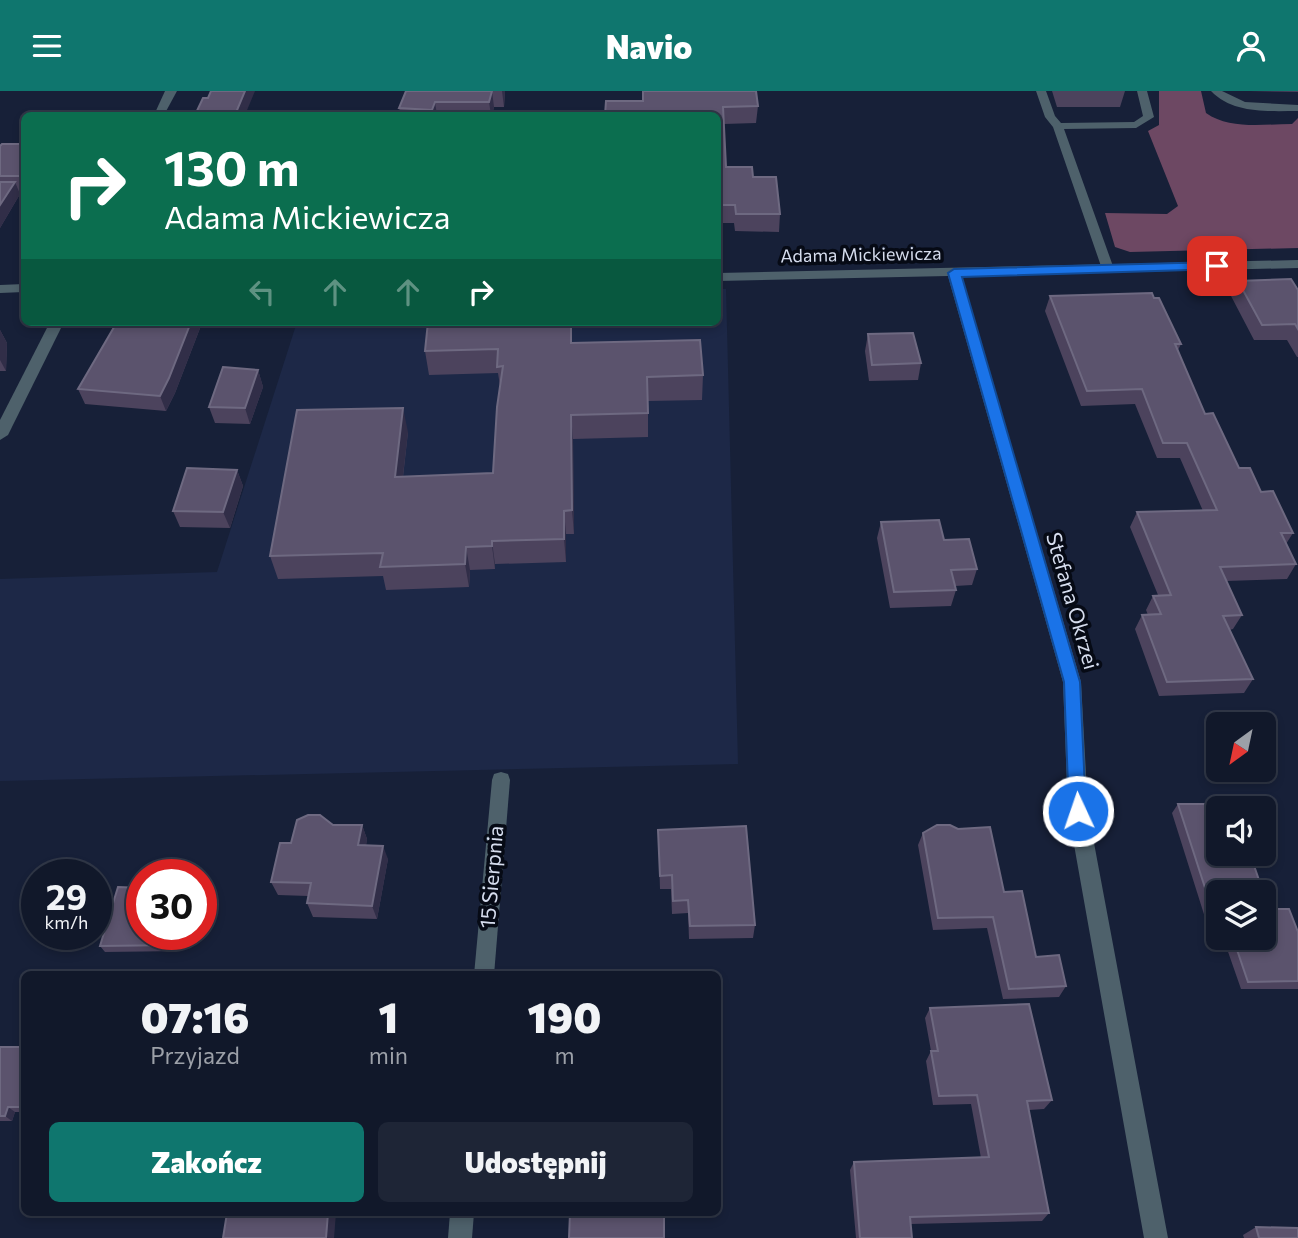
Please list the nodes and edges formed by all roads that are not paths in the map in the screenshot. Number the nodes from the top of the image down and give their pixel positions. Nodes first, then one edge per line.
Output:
1 (172, 91) edge
2 (1041, 91) edge
3 (1142, 91) edge
4 (1216, 91) edge
5 (1298, 108) edge
6 (161, 112) edge
7 (1058, 126) junction
8 (1298, 264) edge
9 (1108, 269) junction
10 (954, 273) junction
11 (721, 277) edge
12 (21, 288) edge
13 (0, 289) edge
14 (55, 326) edge
15 (0, 435) edge
16 (501, 780) dead end
17 (484, 971) edge
18 (462, 1216) edge
19 (460, 1238) edge
20 (1156, 1238) edge

1 - 6 street
2 - 7 lane
3 - 7 lane
4 - 5 lane
7 - 9 lane
8 - 9 street, Adama Mickiewicza
9 - 10 street, Adama Mickiewicza
10 - 11 street, Adama Mickiewicza
10 - 20 street, Stefana Okrzei
12 - 13 street
14 - 15 street
16 - 17 street, 15 Sierpnia
18 - 19 street

